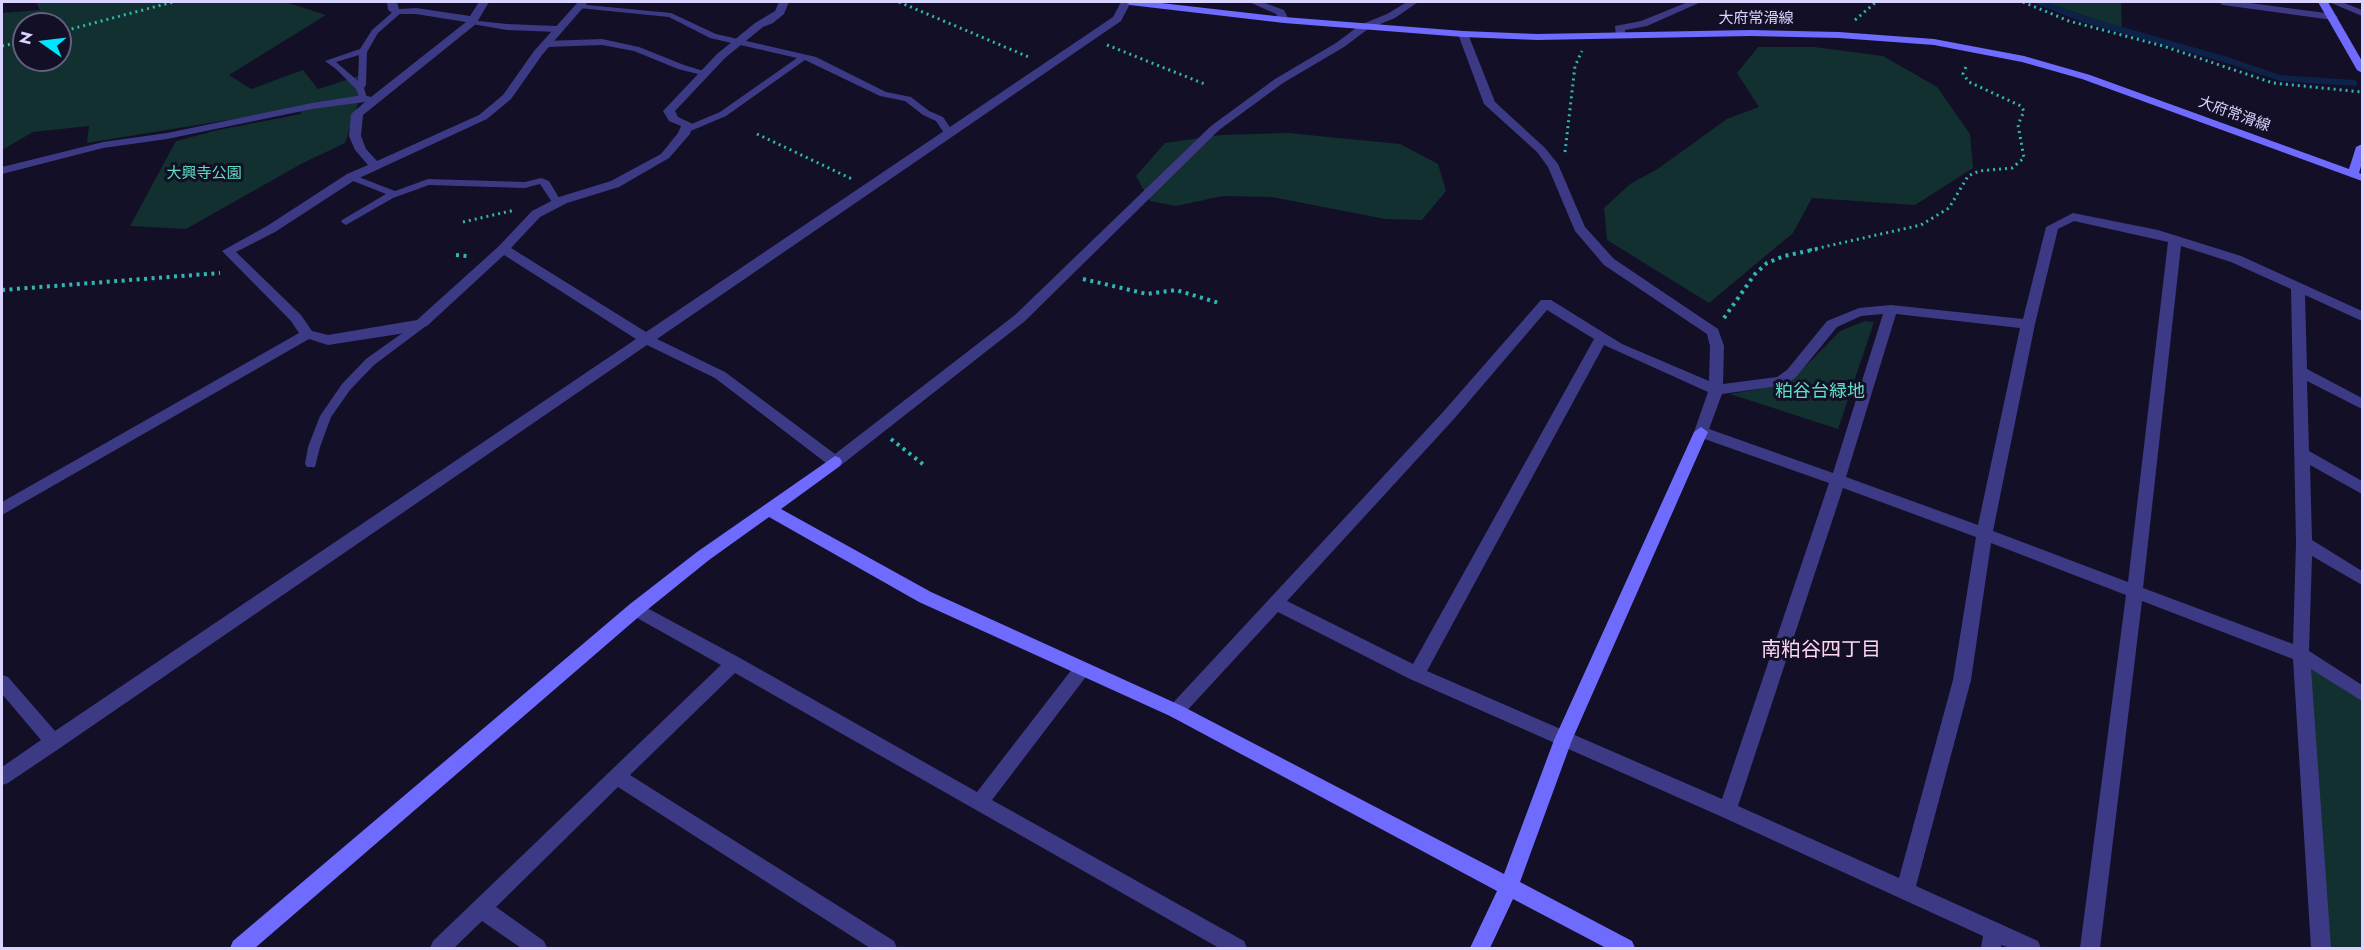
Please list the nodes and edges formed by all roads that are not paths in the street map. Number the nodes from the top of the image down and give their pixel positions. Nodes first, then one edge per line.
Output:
1 (392, 2) edge
2 (484, 2) edge
3 (784, 2) edge
4 (1128, 2) edge
5 (1254, 2) edge
6 (1413, 2) edge
7 (1696, 2) edge
8 (2223, 2) edge
9 (2323, 2) edge
10 (2334, 2) edge
11 (581, 4) edge
12 (398, 12) junction
13 (2362, 13) edge
14 (2333, 17) junction
15 (1284, 20) junction
16 (472, 21) junction
17 (1364, 27) junction
18 (557, 29) junction
19 (1463, 34) junction
20 (1621, 36) junction
21 (740, 40) junction
22 (546, 44) junction
23 (363, 51) junction
24 (804, 57) junction
25 (2362, 70) edge
26 (706, 73) junction
27 (364, 95) junction
28 (685, 130) junction
29 (952, 133) junction
30 (2362, 147) edge
31 (374, 165) junction
32 (2, 171) edge
33 (2358, 176) edge
34 (351, 177) junction
35 (395, 194) junction
36 (557, 203) junction
37 (346, 222) dead end
38 (2175, 239) junction
39 (503, 249) junction
40 (2298, 287) junction
41 (1891, 309) junction
42 (2362, 316) edge
43 (422, 323) junction
44 (2028, 324) junction
45 (307, 334) junction
46 (1602, 336) junction
47 (646, 339) junction
48 (2300, 371) junction
49 (1716, 390) junction
50 (2362, 404) edge
51 (1701, 432) junction
52 (2302, 454) junction
53 (835, 462) junction
54 (311, 464) dead end
55 (1838, 480) junction
56 (2362, 488) edge
57 (2, 509) edge
58 (768, 509) junction
59 (1984, 535) junction
60 (2304, 543) junction
61 (2362, 579) edge
62 (2135, 592) junction
63 (1276, 603) junction
64 (636, 609) junction
65 (2301, 654) junction
66 (734, 663) junction
67 (1082, 669) junction
68 (1416, 674) junction
69 (2, 682) edge
70 (2362, 693) edge
71 (1176, 711) junction
72 (1563, 740) junction
73 (54, 742) junction
74 (616, 776) junction
75 (2, 777) edge
76 (980, 802) junction
77 (1727, 810) junction
78 (1509, 886) junction
79 (1905, 892) junction
80 (481, 908) junction
81 (1992, 940) edge
82 (240, 948) edge
83 (440, 948) edge
84 (537, 948) edge
85 (887, 948) edge
86 (1237, 948) edge
87 (1480, 948) edge
88 (1625, 948) edge
89 (2031, 948) edge
90 (2091, 948) edge
91 (2321, 948) edge

1 - 12 street
2 - 16 street
3 - 21 street
4 - 15 street, 大府常滑線
4 - 29 street
5 - 15 street
6 - 17 street
7 - 20 street
8 - 14 street
9 - 14 street
10 - 13 street
11 - 18 street
11 - 21 lane
12 - 16 street
12 - 23 lane
14 - 25 street
15 - 17 street, 大府常滑線
16 - 18 lane
16 - 27 street
17 - 19 street, 大府常滑線
17 - 53 street
18 - 22 street
19 - 20 street, 大府常滑線
19 - 49 street
20 - 33 street, 大府常滑線
21 - 24 lane
21 - 26 street
22 - 26 lane
22 - 31 street
23 - 27 lane
23 - 27 lane
24 - 28 lane
24 - 29 lane
26 - 28 street
27 - 31 street
27 - 32 street
28 - 36 street
29 - 47 street
30 - 33 street
31 - 34 street
34 - 35 lane
34 - 45 street
35 - 36 lane
35 - 37 lane
36 - 39 street
38 - 40 street
38 - 44 street
38 - 62 street
39 - 43 street
39 - 47 street
40 - 42 street
40 - 48 street
41 - 44 street
41 - 49 street
41 - 55 street
43 - 45 street
43 - 54 lane
44 - 59 street
45 - 57 street
46 - 49 street
46 - 63 street
46 - 68 street
47 - 53 street
47 - 73 street
48 - 50 street
48 - 52 street
49 - 51 street
51 - 55 street
51 - 72 street
52 - 56 street
52 - 60 street
53 - 58 street
55 - 59 street
55 - 77 street
58 - 64 street
58 - 67 street
59 - 62 street
59 - 79 street
60 - 61 street
60 - 65 street
62 - 65 street
62 - 90 street
63 - 68 street
63 - 71 street
64 - 66 street
64 - 82 street
65 - 70 street
65 - 91 street
66 - 74 street
66 - 76 street
67 - 71 street
67 - 76 street
68 - 72 street
69 - 73 street
71 - 78 street
72 - 77 street
72 - 78 street
73 - 75 street
74 - 80 street
74 - 85 street
76 - 86 street
77 - 79 street
78 - 87 street
78 - 88 street
79 - 81 street
80 - 83 street
80 - 84 street
81 - 89 street

